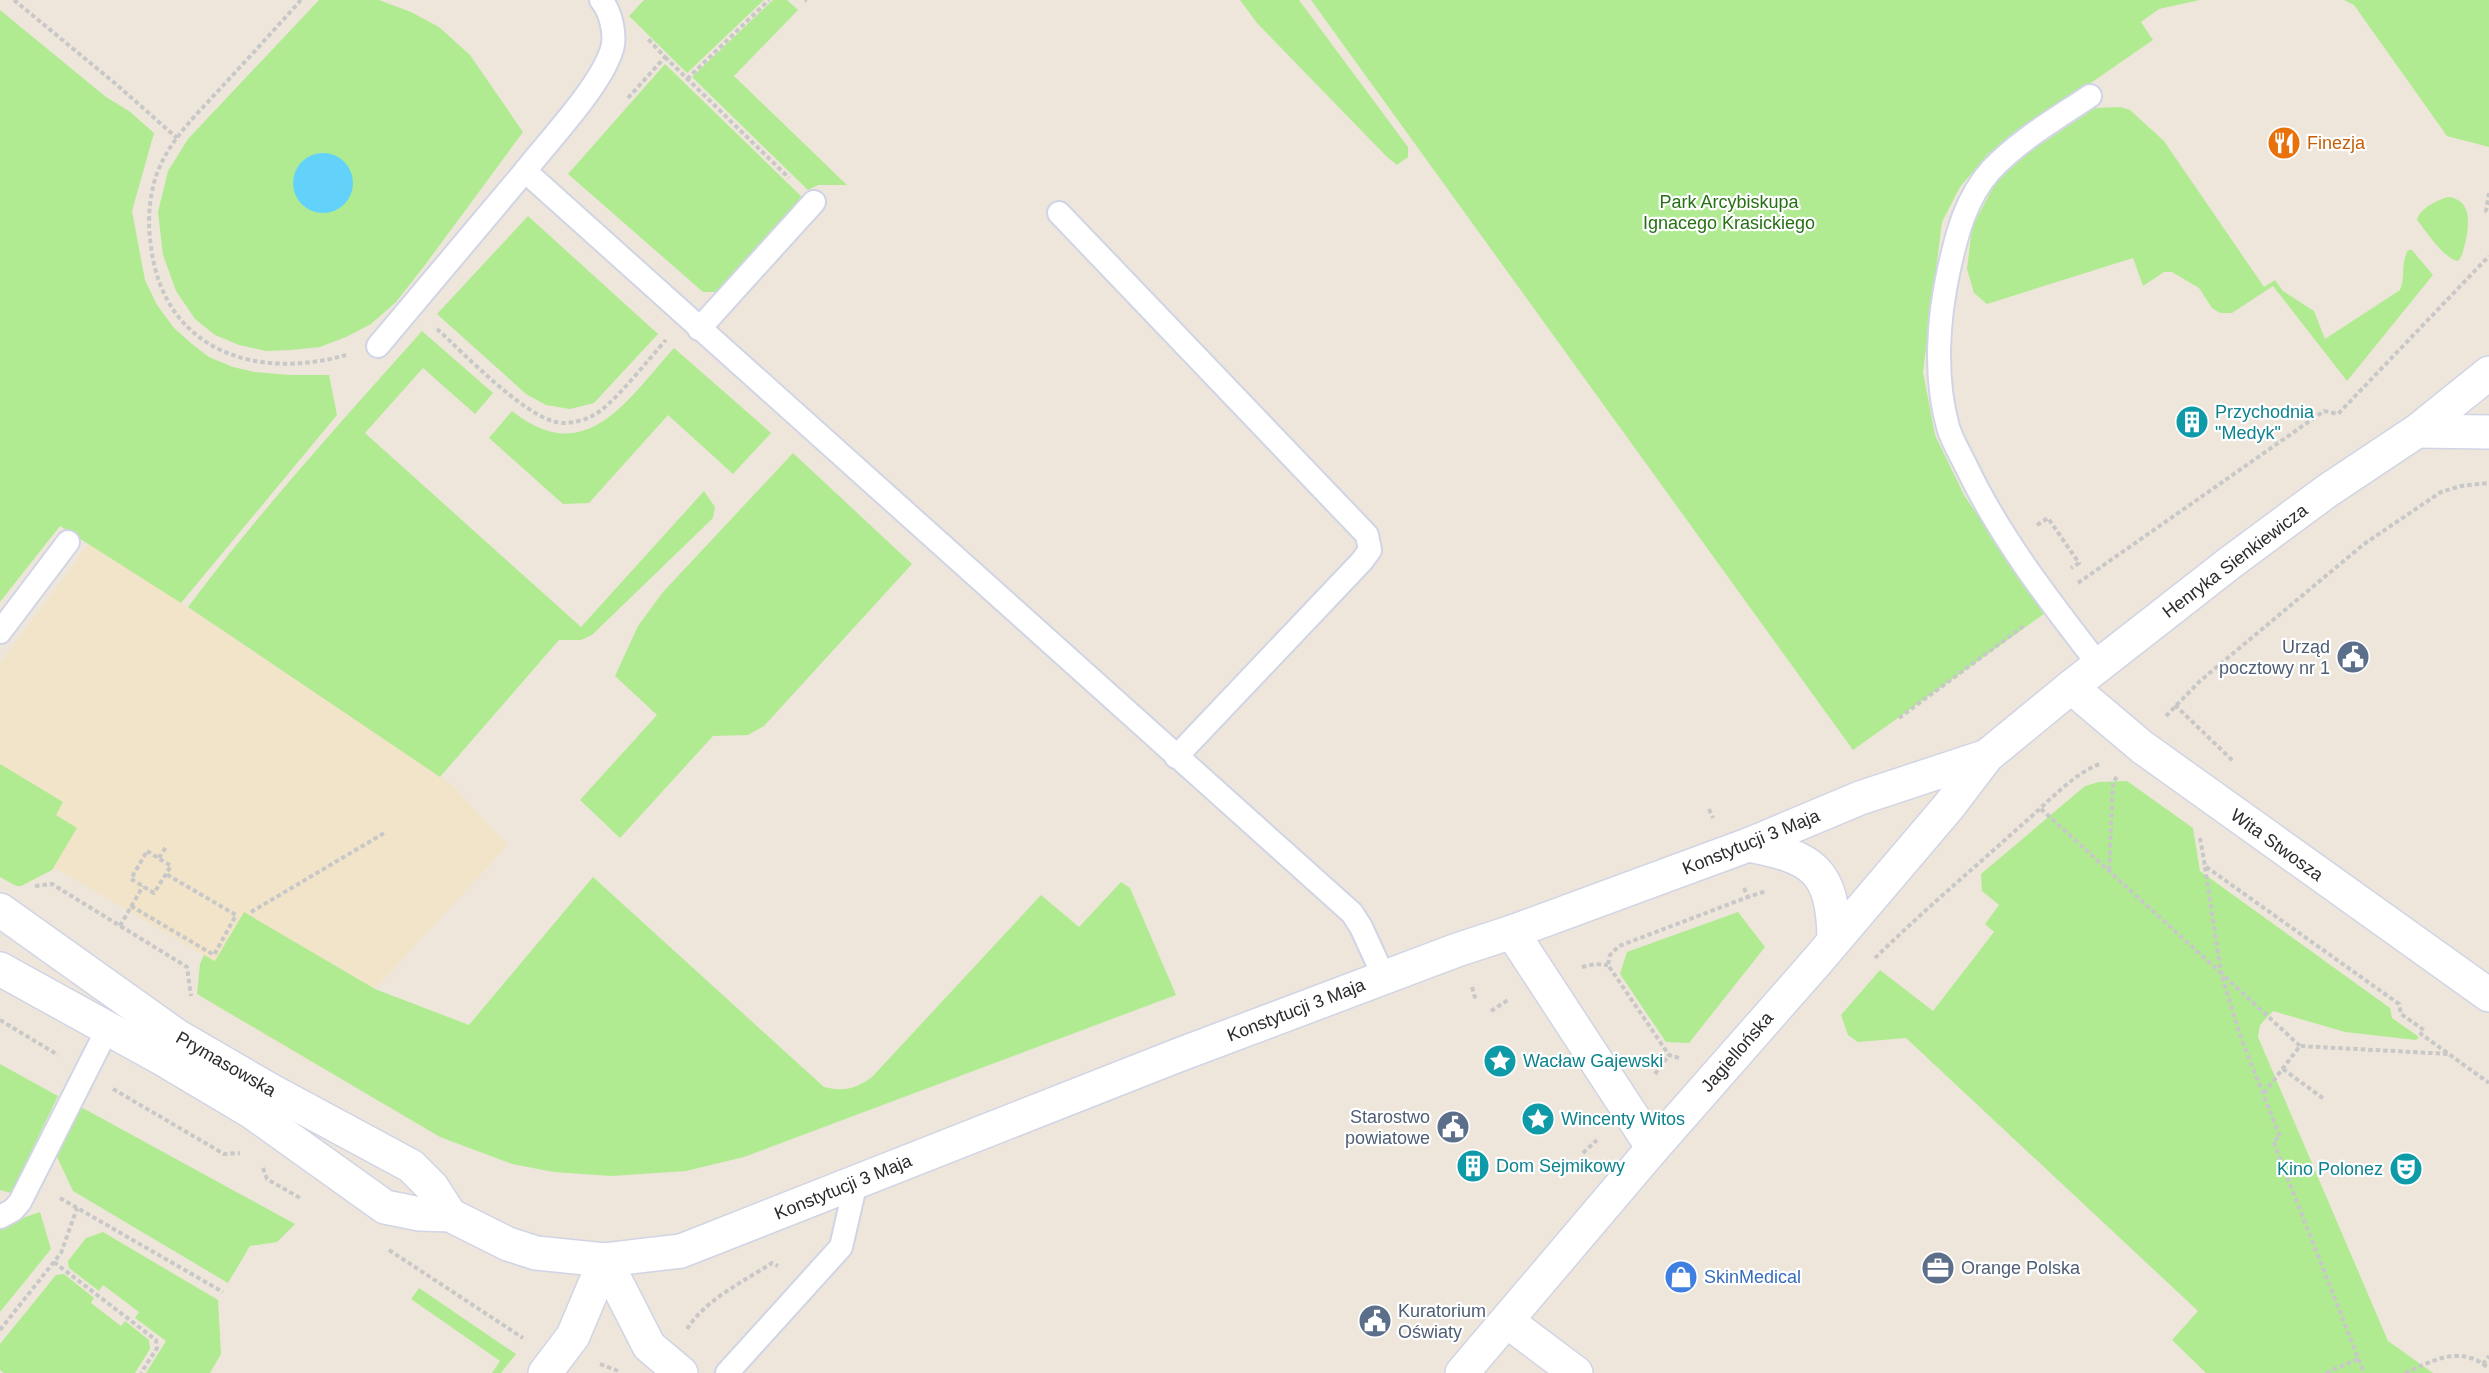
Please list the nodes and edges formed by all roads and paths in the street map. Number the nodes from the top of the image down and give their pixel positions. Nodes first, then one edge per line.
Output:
1 (14, 0) edge
2 (301, 0) edge
3 (601, 0) edge
4 (769, 0) edge
5 (642, 34) dead end
6 (665, 57) junction
7 (687, 79) junction
8 (2090, 96) dead end
9 (626, 101) dead end
10 (177, 138) junction
11 (525, 171) junction
12 (2489, 193) edge
13 (814, 202) joint
14 (1059, 213) dead end
15 (2489, 214) edge
16 (2489, 256) edge
17 (434, 326) dead end
18 (699, 329) junction
19 (669, 337) dead end
20 (378, 346) joint
21 (2489, 373) edge
22 (2417, 431) junction
23 (2489, 432) edge
24 (2489, 483) edge
25 (68, 542) dead end
26 (2053, 606) junction
27 (0, 632) edge
28 (2099, 665) junction
29 (2071, 687) junction
30 (2175, 705) dead end
31 (1899, 718) dead end
32 (1987, 756) junction
33 (1176, 757) junction
34 (2103, 764) dead end
35 (2119, 775) dead end
36 (2041, 809) junction
37 (2199, 831) dead end
38 (386, 832) dead end
39 (1748, 845) junction
40 (166, 847) dead end
41 (159, 858) junction
42 (2205, 866) junction
43 (2109, 870) junction
44 (166, 874) junction
45 (143, 886) junction
46 (1743, 887) dead end
47 (26, 888) dead end
48 (1770, 890) dead end
49 (1749, 897) junction
50 (131, 906) junction
51 (0, 910) edge
52 (251, 912) dead end
53 (120, 926) junction
54 (1512, 932) junction
55 (1834, 939) junction
56 (1872, 961) dead end
57 (1608, 965) junction
58 (1581, 968) dead end
59 (0, 969) edge
60 (2221, 973) junction
61 (1384, 977) junction
62 (1469, 981) dead end
63 (2489, 995) edge
64 (1508, 1000) dead end
65 (193, 1001) dead end
66 (1476, 1001) dead end
67 (1491, 1011) dead end
68 (0, 1020) edge
69 (108, 1028) junction
70 (2300, 1046) junction
71 (2449, 1054) junction
72 (1669, 1055) junction
73 (1686, 1055) dead end
74 (2283, 1069) junction
75 (85, 1072) junction
76 (1655, 1074) dead end
77 (2489, 1083) edge
78 (2263, 1094) junction
79 (2324, 1099) dead end
80 (1597, 1140) dead end
81 (1653, 1148) junction
82 (241, 1153) dead end
83 (1583, 1153) dead end
84 (261, 1165) dead end
85 (30, 1182) junction
86 (856, 1182) junction
87 (307, 1202) dead end
88 (77, 1208) junction
89 (450, 1215) junction
90 (0, 1217) edge
91 (384, 1247) dead end
92 (605, 1260) junction
93 (54, 1262) junction
94 (781, 1267) dead end
95 (223, 1292) dead end
96 (1507, 1321) junction
97 (0, 1330) edge
98 (683, 1334) dead end
99 (526, 1343) dead end
100 (2489, 1356) edge
101 (2358, 1359) junction
102 (594, 1363) dead end
103 (2483, 1364) junction
104 (2489, 1368) edge
105 (141, 1373) edge
106 (544, 1373) edge
107 (621, 1373) edge
108 (681, 1373) edge
109 (727, 1373) edge
110 (1462, 1373) edge
111 (1576, 1373) edge
112 (2326, 1373) edge
113 (2364, 1373) edge
114 (2405, 1373) edge

1 - 10 path
2 - 10 path
3 - 11 lane
4 - 7 path
5 - 6 path
6 - 7 path
6 - 9 path
7 - 13 path
8 - 26 lane
10 - 20 path
11 - 18 lane
11 - 20 lane
12 - 15 path
13 - 18 lane
14 - 33 lane
16 - 26 path
17 - 19 path
18 - 33 lane
21 - 22 street, Henryka Sienkiewicza
22 - 23 street
22 - 28 street, Henryka Sienkiewicza
24 - 30 path
25 - 27 lane
26 - 28 lane
26 - 31 path
28 - 29 street, Henryka Sienkiewicza
29 - 32 street, Henryka Sienkiewicza
29 - 63 street, Wita Stwosza
32 - 39 street, Konstytucji 3 Maja
32 - 55 street, Jagiellońska
33 - 61 lane
34 - 36 path
35 - 43 path
36 - 43 path
36 - 56 path
37 - 42 path
38 - 52 path
39 - 54 street, Konstytucji 3 Maja
39 - 55 street
40 - 41 path
41 - 44 path
41 - 45 path
42 - 60 path
42 - 71 path
43 - 60 path
44 - 45 path
44 - 50 path
45 - 50 path
46 - 49 path
47 - 53 path
48 - 49 path
49 - 57 path
50 - 53 path
51 - 89 street, Prymasowska
53 - 65 path
54 - 61 street, Konstytucji 3 Maja
54 - 81 street
55 - 81 street, Jagiellońska
57 - 58 path
57 - 72 path
59 - 69 street, Prymasowska
60 - 70 path
60 - 78 path
61 - 86 street, Konstytucji 3 Maja
62 - 66 path
64 - 67 path
68 - 75 path
69 - 75 lane
69 - 89 street, Prymasowska
70 - 71 path
70 - 74 path
71 - 77 path
72 - 73 path
72 - 76 path
74 - 78 path
74 - 79 path
75 - 82 path
75 - 85 lane
78 - 101 path
80 - 83 path
81 - 96 street, Jagiellońska
84 - 87 path
85 - 88 path
85 - 90 lane
86 - 92 street, Konstytucji 3 Maja
86 - 109 lane
88 - 93 path
88 - 95 path
89 - 92 street, Prymasowska
91 - 99 path
92 - 106 street
92 - 108 street
93 - 97 path
93 - 105 path
94 - 98 path
96 - 110 street, Jagiellońska
96 - 111 street
100 - 103 path
101 - 112 path
101 - 113 path
102 - 107 path
103 - 104 path
103 - 114 path

